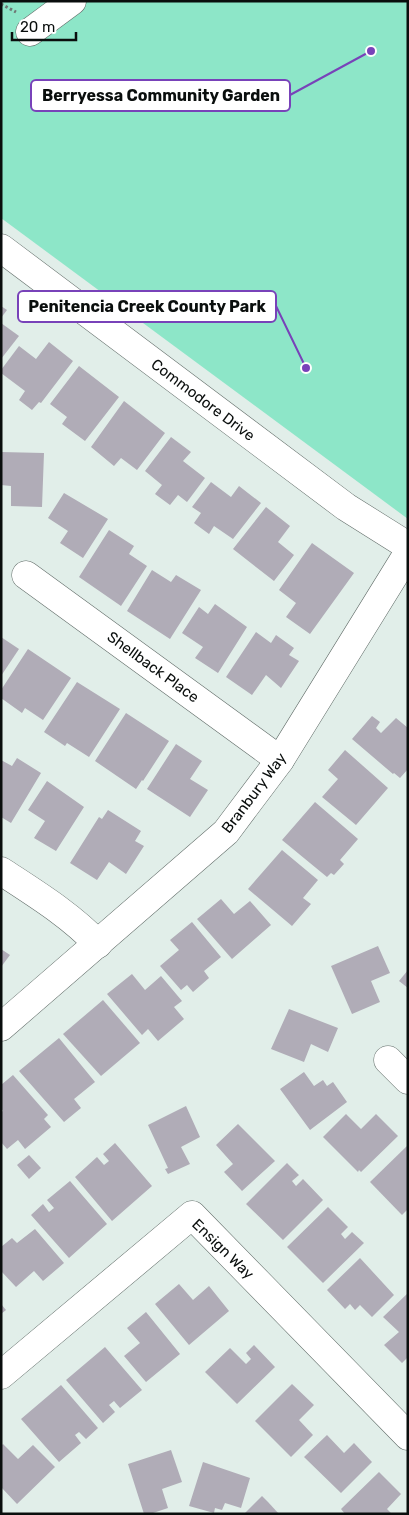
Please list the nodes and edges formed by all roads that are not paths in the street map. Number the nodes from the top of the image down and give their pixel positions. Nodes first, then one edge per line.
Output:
1 (72, 1) edge
2 (30, 32) dead end
3 (1, 248) edge
4 (408, 546) edge
5 (408, 553) edge
6 (26, 575) dead end
7 (280, 760) junction
8 (1, 871) edge
9 (98, 944) junction
10 (1, 1027) edge
11 (388, 1060) dead end
12 (408, 1080) edge
13 (1, 1375) edge
14 (408, 1436) edge

1 - 2 street
3 - 4 street, Commodore Drive
5 - 7 street, Branbury Way
6 - 7 street, Shellback Place
7 - 9 street, Branbury Way
8 - 9 street
9 - 10 street, Branbury Way
11 - 12 street
13 - 14 street, Ensign Way

